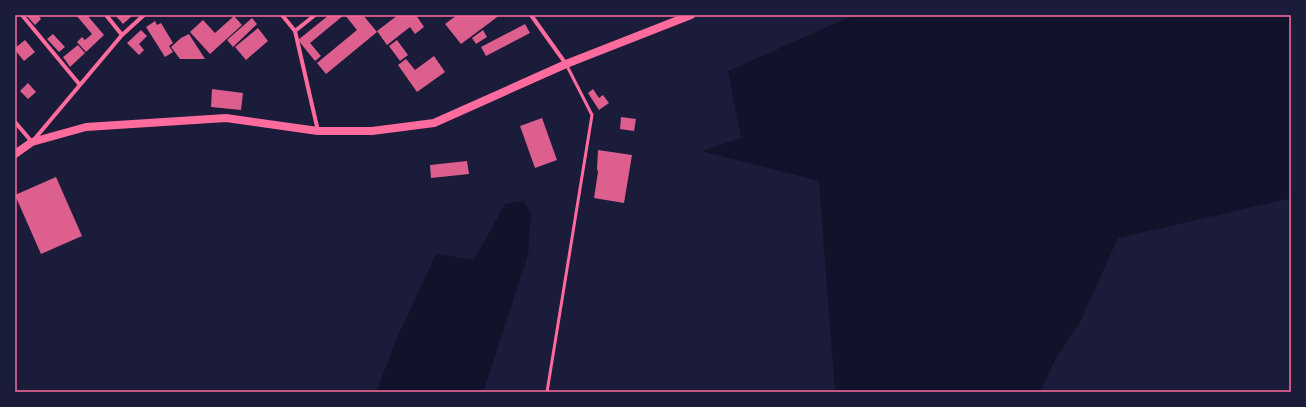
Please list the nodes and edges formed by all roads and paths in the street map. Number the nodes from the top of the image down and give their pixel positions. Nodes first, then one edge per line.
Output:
1 (22, 15) edge
2 (106, 15) edge
3 (144, 15) edge
4 (282, 15) edge
5 (315, 15) edge
6 (531, 15) edge
7 (691, 15) edge
8 (295, 31) junction
9 (122, 35) junction
10 (566, 64) junction
11 (80, 84) junction
12 (15, 122) edge
13 (318, 131) junction
14 (32, 142) junction
15 (15, 154) edge
16 (548, 392) edge

1 - 11 street
2 - 9 street
3 - 9 street
4 - 8 street
5 - 8 street
6 - 10 street
7 - 10 main road
8 - 13 street
9 - 11 street
10 - 13 main road
10 - 16 lane
11 - 14 street
12 - 14 street
13 - 14 main road
14 - 15 main road

